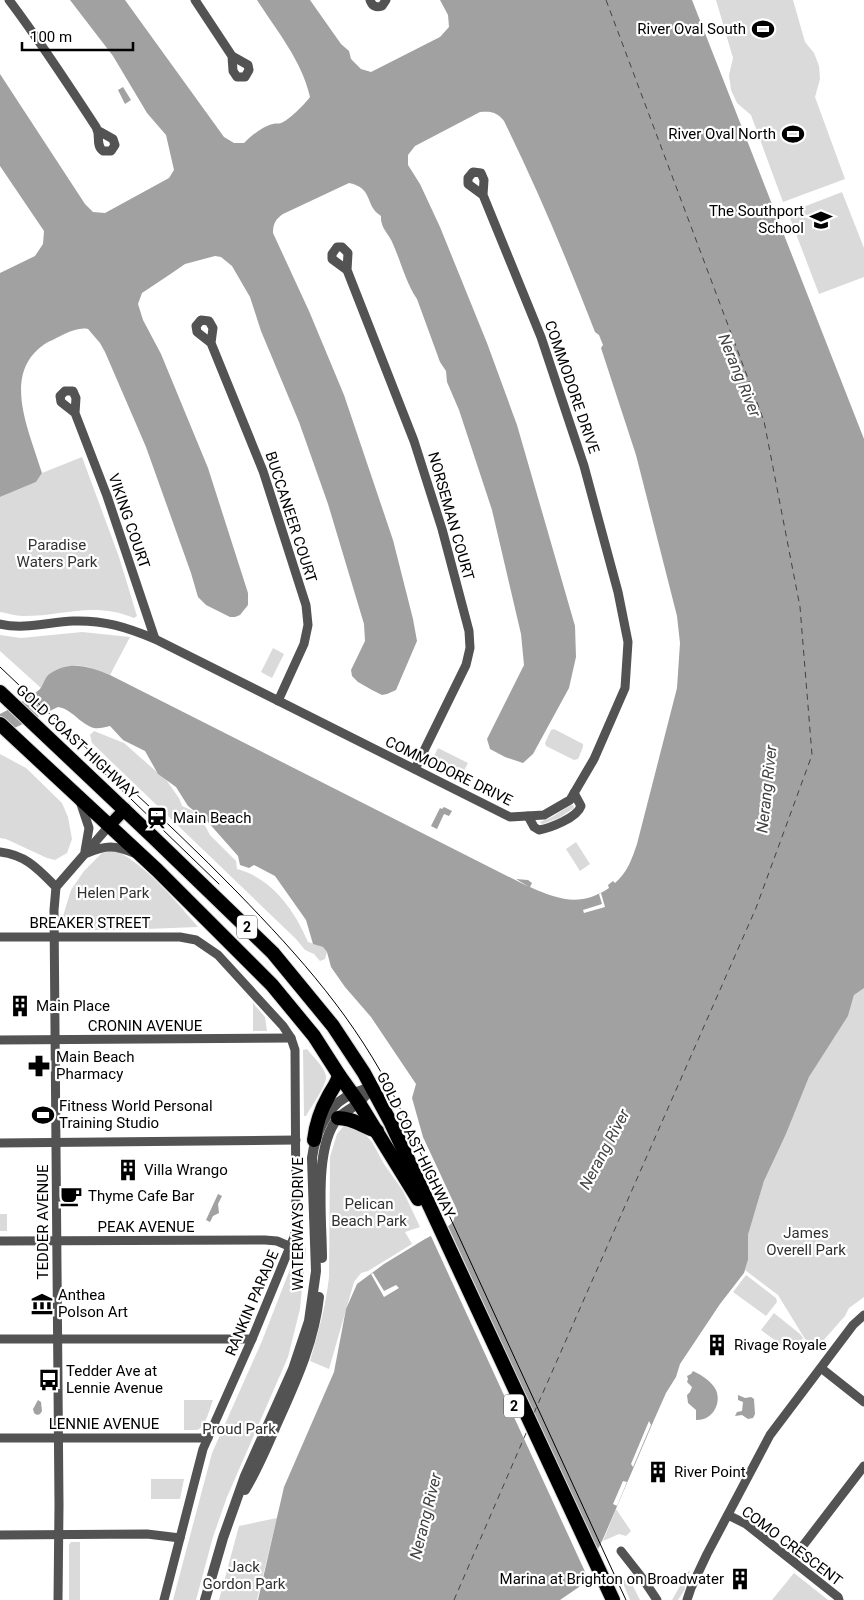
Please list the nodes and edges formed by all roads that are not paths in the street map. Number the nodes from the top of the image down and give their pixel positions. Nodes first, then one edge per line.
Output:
1 (9, 0) edge
2 (195, 0) edge
3 (370, 0) edge
4 (386, 0) edge
5 (232, 56) dead end
6 (98, 130) dead end
7 (483, 195) dead end
8 (347, 270) dead end
9 (211, 343) dead end
10 (75, 413) dead end
11 (0, 624) edge
12 (155, 639) junction
13 (1, 693) edge
14 (278, 701) junction
15 (0, 724) edge
16 (414, 769) junction
17 (574, 793) junction
18 (79, 797) junction
19 (125, 809) junction
20 (528, 816) junction
21 (109, 826) junction
22 (0, 852) edge
23 (84, 854) junction
24 (141, 856) junction
25 (56, 887) junction
26 (55, 936) junction
27 (0, 937) edge
28 (180, 937) joint
29 (291, 1038) junction
30 (0, 1040) edge
31 (56, 1040) junction
32 (339, 1075) junction
33 (372, 1087) junction
34 (356, 1098) junction
35 (338, 1118) junction
36 (377, 1131) junction
37 (296, 1140) junction
38 (314, 1140) junction
39 (0, 1143) edge
40 (56, 1143) junction
41 (431, 1220) junction
42 (0, 1241) edge
43 (57, 1241) junction
44 (291, 1247) junction
45 (864, 1315) edge
46 (252, 1338) junction
47 (0, 1339) edge
48 (57, 1339) junction
49 (821, 1368) junction
50 (864, 1402) edge
51 (58, 1437) junction
52 (0, 1438) edge
53 (208, 1438) junction
54 (864, 1466) edge
55 (235, 1504) junction
56 (728, 1515) junction
57 (0, 1534) edge
58 (58, 1534) junction
59 (180, 1538) junction
60 (621, 1551) dead end
61 (792, 1560) junction
62 (604, 1592) edge
63 (206, 1599) edge
64 (58, 1600) edge
65 (164, 1600) edge
66 (613, 1600) edge
67 (657, 1600) edge
68 (688, 1600) edge
69 (840, 1600) edge

1 - 6 street
2 - 5 street
3 - 4 street
7 - 17 street, COMMODORE DRIVE
8 - 16 street, NORSEMAN COURT
9 - 14 street, BUCCANEER COURT
10 - 12 street, VIKING COURT
11 - 12 street, COMMODORE DRIVE
12 - 14 street, COMMODORE DRIVE
13 - 19 highway, GOLD COAST HIGHWAY / 2
14 - 16 street, COMMODORE DRIVE
15 - 18 highway, GOLD COAST HIGHWAY / 2
16 - 20 street, COMMODORE DRIVE
17 - 20 street, COMMODORE DRIVE
17 - 20 street
18 - 21 highway, GOLD COAST HIGHWAY / 2
18 - 23 street
19 - 21 main road
19 - 33 highway, GOLD COAST HIGHWAY / 2
21 - 23 street
21 - 24 highway, GOLD COAST HIGHWAY / 2
22 - 25 street
23 - 24 street
23 - 25 street
24 - 32 highway, GOLD COAST HIGHWAY / 2
25 - 26 street, TEDDER AVENUE
26 - 27 street, BREAKER STREET
26 - 28 street, BREAKER STREET
26 - 31 street, TEDDER AVENUE
28 - 29 street, RANKIN PARADE
29 - 31 street, CRONIN AVENUE
29 - 37 street, RANKIN PARADE
30 - 31 street, CRONIN AVENUE
31 - 40 street, TEDDER AVENUE
32 - 34 highway, GOLD COAST HIGHWAY / 2
32 - 38 highway
33 - 34 street
33 - 41 highway, GOLD COAST HIGHWAY / 2
34 - 35 street, WATERWAYS DRIVE
34 - 36 highway, GOLD COAST HIGHWAY / 2
34 - 38 street, WATERWAYS DRIVE
35 - 36 highway
35 - 55 street, WATERWAYS DRIVE
36 - 41 highway, GOLD COAST HIGHWAY / 2
37 - 40 street
37 - 44 street, RANKIN PARADE
38 - 55 street, WATERWAYS DRIVE
39 - 40 street
40 - 43 street, TEDDER AVENUE
41 - 62 highway, GOLD COAST HIGHWAY / 2
42 - 43 street, PEAK AVENUE
43 - 44 street, PEAK AVENUE
43 - 48 street, TEDDER AVENUE
44 - 46 street, RANKIN PARADE
45 - 49 street
46 - 48 street
46 - 53 street, RANKIN PARADE
47 - 48 street
48 - 51 street, TEDDER AVENUE
49 - 50 street
49 - 56 street
51 - 52 street, LENNIE AVENUE
51 - 53 street, LENNIE AVENUE
51 - 58 street, TEDDER AVENUE
53 - 59 street, RANKIN PARADE
54 - 61 street
55 - 63 street, WATERWAYS DRIVE
56 - 61 street, COMO CRESCENT
56 - 68 street
57 - 58 street
58 - 59 street
58 - 64 street, TEDDER AVENUE
59 - 65 street, RANKIN PARADE
60 - 67 street
61 - 69 street, COMO CRESCENT
62 - 66 highway, GOLD COAST HIGHWAY / 2

